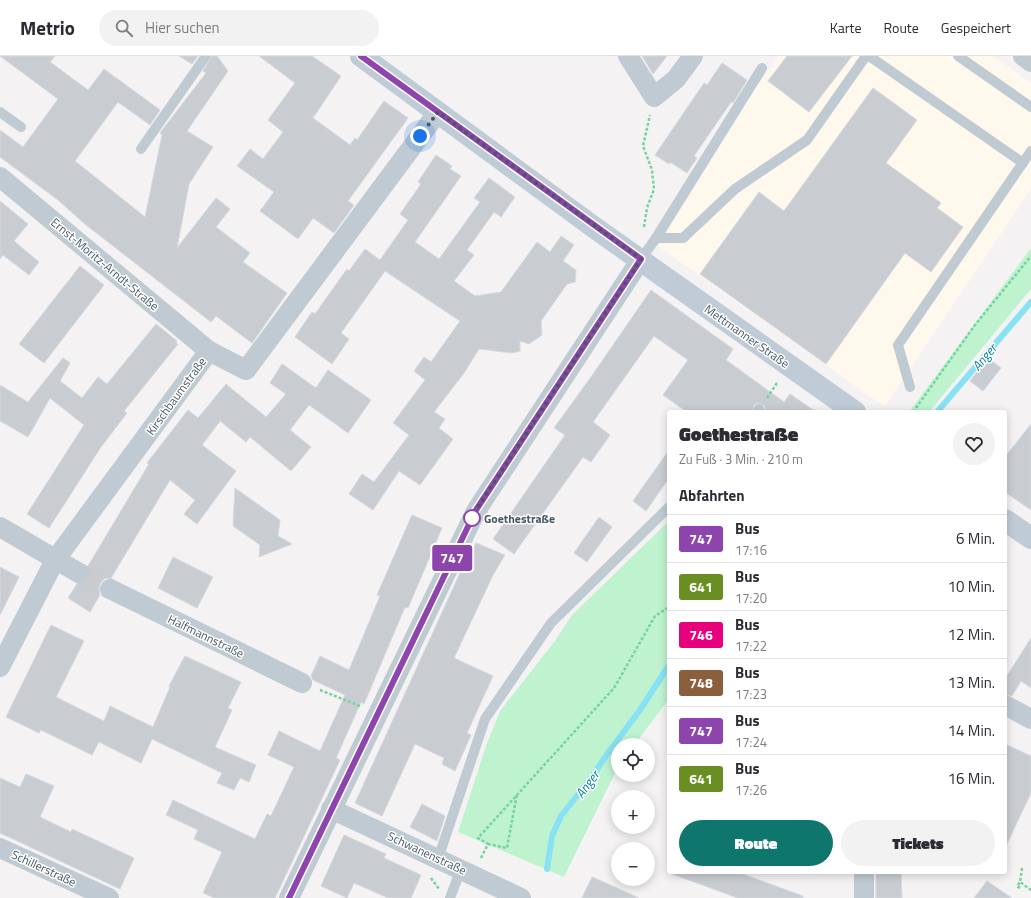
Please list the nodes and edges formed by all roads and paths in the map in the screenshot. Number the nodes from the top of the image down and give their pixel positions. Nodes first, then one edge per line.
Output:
1 (206, 56) edge
2 (361, 56) edge
3 (628, 56) edge
4 (693, 56) edge
5 (868, 56) edge
6 (958, 56) edge
7 (762, 68) dead end
8 (654, 97) junction
9 (1031, 107) edge
10 (0, 112) edge
11 (438, 112) junction
12 (21, 127) dead end
13 (141, 149) dead end
14 (1031, 151) edge
15 (1023, 163) junction
16 (0, 177) edge
17 (656, 238) junction
18 (1031, 256) edge
19 (641, 259) junction
20 (209, 350) junction
21 (789, 366) junction
22 (910, 387) dead end
23 (759, 410) edge
24 (852, 410) edge
25 (914, 410) edge
26 (667, 509) edge
27 (1007, 521) edge
28 (0, 527) edge
29 (1031, 538) edge
30 (55, 560) junction
31 (79, 573) tunnel mouth
32 (110, 589) tunnel mouth
33 (667, 608) edge
34 (0, 667) edge
35 (302, 683) joint
36 (1007, 706) edge
37 (377, 712) junction
38 (1031, 719) edge
39 (517, 794) junction
40 (331, 809) junction
41 (488, 844) junction
42 (0, 848) edge
43 (438, 859) junction
44 (1022, 868) dead end
45 (467, 872) junction
46 (864, 874) edge
47 (1020, 882) junction
48 (1020, 888) dead end
49 (1031, 890) edge
50 (110, 898) edge
51 (289, 898) edge
52 (450, 898) edge
53 (522, 898) edge
54 (864, 898) edge

1 - 13 lane
2 - 11 main road, Mettmanner Straße
3 - 8 street
4 - 8 street
5 - 15 lane
5 - 17 lane
6 - 9 lane
7 - 17 lane
8 - 19 path
10 - 12 lane
11 - 19 main road, Mettmanner Straße
11 - 20 street, Kirschbaumstraße
14 - 15 lane
15 - 22 lane
16 - 20 street, Ernst-Moritz-Arndt-Straße
17 - 19 lane
18 - 25 path
19 - 21 main road, Mettmanner Straße
19 - 37 street
20 - 30 street, Kirschbaumstraße
21 - 23 path
21 - 24 main road, Mettmanner Straße
26 - 43 lane
27 - 29 main road
28 - 30 street
30 - 31 street
30 - 34 street, Kirschbaumstraße
32 - 35 street, Halfmannstraße
33 - 39 path
35 - 37 path
36 - 38 street
37 - 40 street
39 - 41 path
39 - 41 path
40 - 43 street, Schwanenstraße
40 - 51 street
41 - 45 path
42 - 50 street, Schillerstraße
43 - 45 street, Schwanenstraße
44 - 47 path
45 - 52 lane
45 - 53 street, Schwanenstraße
46 - 54 street
47 - 48 path
47 - 49 path

